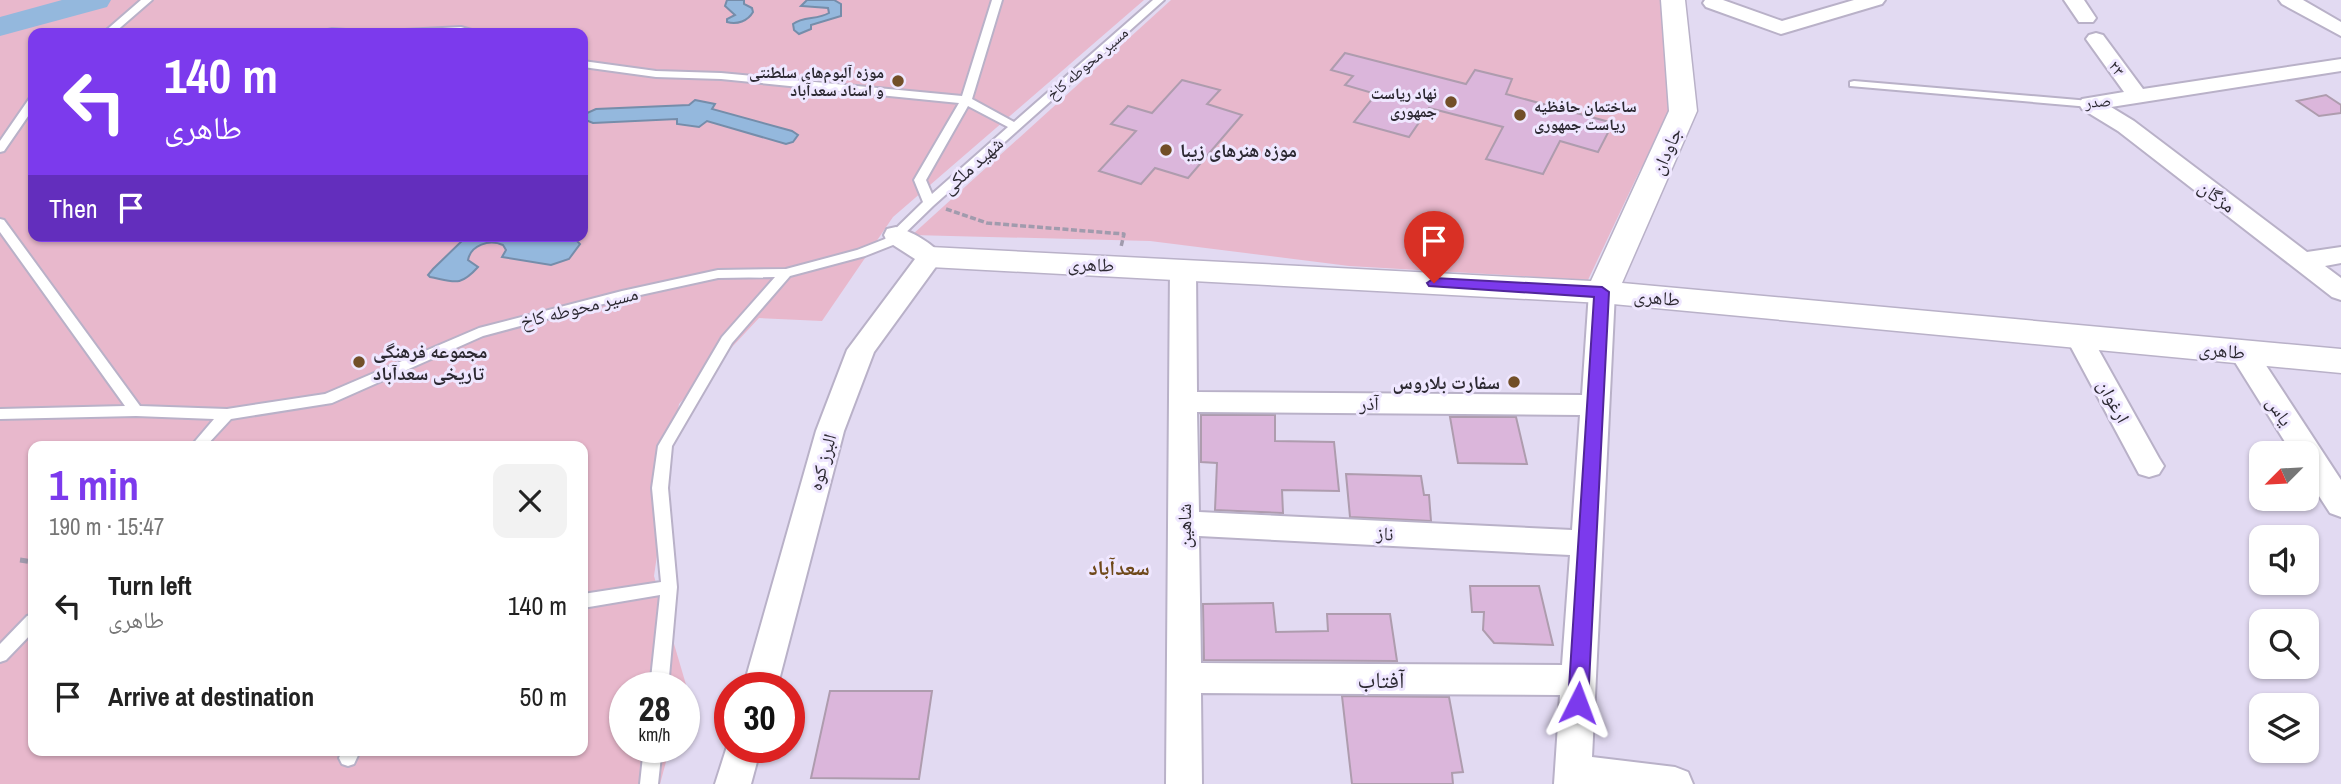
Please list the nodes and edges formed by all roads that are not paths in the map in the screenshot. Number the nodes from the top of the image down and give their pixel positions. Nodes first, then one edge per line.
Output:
1 (148, 0) edge
2 (997, 0) edge
3 (1159, 0) edge
4 (1673, 0) edge
5 (1875, 0) edge
6 (2074, 0) edge
7 (2289, 0) edge
8 (1713, 3) dead end
9 (2086, 19) dead end
10 (114, 28) edge
11 (2341, 30) edge
12 (2095, 39) dead end
13 (588, 65) edge
14 (2341, 65) edge
15 (1854, 83) dead end
16 (2138, 97) junction
17 (966, 100) junction
18 (2090, 104) junction
19 (28, 108) edge
20 (1014, 126) junction
21 (0, 149) edge
22 (929, 203) junction
23 (0, 223) edge
24 (896, 235) junction
25 (2341, 255) edge
26 (930, 257) junction
27 (2302, 261) junction
28 (1183, 269) junction
29 (786, 273) junction
30 (2341, 291) edge
31 (1602, 292) junction
32 (2078, 336) junction
33 (2242, 351) junction
34 (2341, 361) edge
35 (1184, 402) junction
36 (1595, 405) junction
37 (136, 411) junction
38 (0, 414) edge
39 (227, 414) junction
40 (203, 441) edge
41 (2149, 466) dead end
42 (2341, 505) edge
43 (1184, 523) junction
44 (1587, 543) junction
45 (669, 587) junction
46 (588, 600) edge
47 (28, 626) edge
48 (0, 655) edge
49 (661, 672) edge
50 (764, 672) edge
51 (1184, 678) junction
52 (1579, 680) junction
53 (651, 763) edge
54 (739, 763) edge
55 (1573, 778) edge
56 (649, 784) edge
57 (733, 784) edge
58 (1184, 784) edge
59 (1675, 784) edge

1 - 10 lane
2 - 17 lane
3 - 20 lane, مسیر محوطه کاخ
4 - 31 street, جاودان
5 - 8 street
6 - 9 street
7 - 11 street
12 - 16 street, ۲۳
13 - 17 lane
14 - 16 street, صدر
15 - 18 lane, صدر
16 - 18 street, صدر
17 - 20 lane
17 - 22 lane
18 - 27 street, مژگان
19 - 21 lane
20 - 22 lane, شهید ملکی
22 - 24 lane, مسیر محوطه کاخ
23 - 37 lane
24 - 26 street
24 - 29 lane, مسیر محوطه کاخ
25 - 27 street
26 - 28 street, طاهری
26 - 50 street, البرز کوه
27 - 30 street, مژگان
28 - 31 street, طاهری
28 - 35 street, شاهین
29 - 39 lane, مسیر محوطه کاخ
29 - 45 lane
31 - 32 street, طاهری
31 - 36 street
32 - 33 street, طاهری
32 - 41 street, ارغوان
33 - 34 street, طاهری
33 - 42 street, یاس
35 - 36 street, آذر
35 - 43 street, شاهین
36 - 44 street
37 - 38 lane, مسیر محوطه کاخ
37 - 39 lane, مسیر محوطه کاخ
39 - 40 lane
43 - 44 street, ناز
43 - 51 street, شاهین
44 - 52 street
45 - 46 lane
45 - 49 lane
47 - 48 lane
51 - 52 street, آفتاب
51 - 58 street, شاهین
52 - 55 street
53 - 56 lane
54 - 57 street
55 - 59 street

